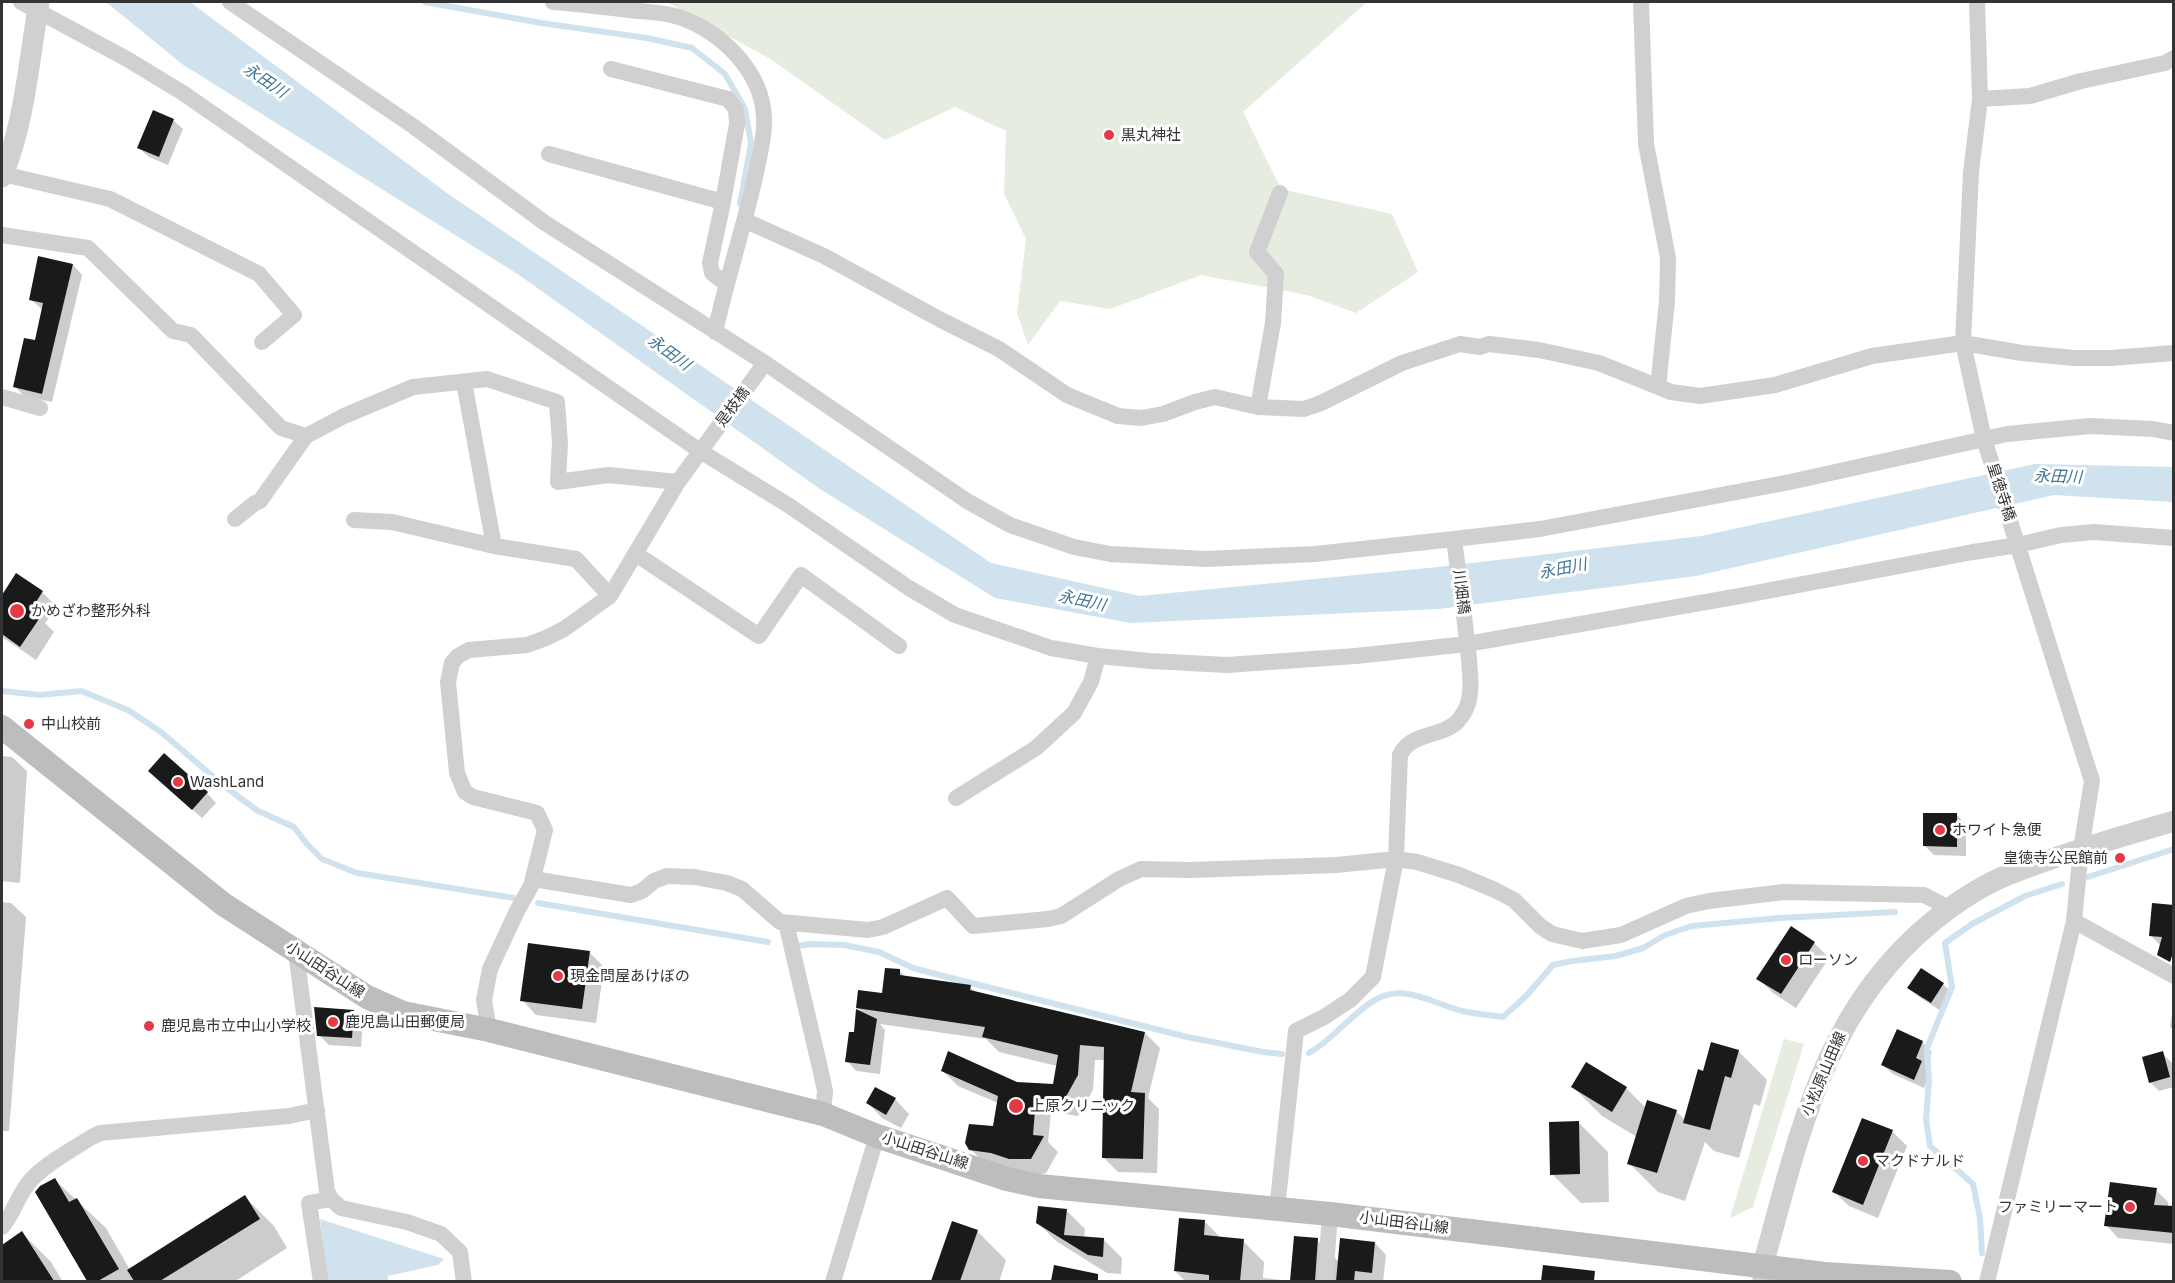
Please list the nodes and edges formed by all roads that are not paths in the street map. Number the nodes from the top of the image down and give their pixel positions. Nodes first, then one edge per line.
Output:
1 (230, 2) edge
2 (553, 2) edge
3 (1641, 2) edge
4 (1977, 2) edge
5 (33, 5) edge
6 (2174, 58) edge
7 (611, 69) dead end
8 (1980, 99) junction
9 (549, 154) dead end
10 (2, 175) edge
11 (1280, 193) dead end
12 (723, 202) junction
13 (746, 221) junction
14 (2, 236) edge
15 (726, 284) junction
16 (715, 332) junction
17 (262, 342) dead end
18 (1963, 343) junction
19 (2174, 353) edge
20 (765, 363) junction
21 (464, 382) junction
22 (1658, 387) junction
23 (2, 397) edge
24 (1258, 406) junction
25 (40, 408) dead end
26 (2174, 433) edge
27 (306, 436) junction
28 (1984, 440) junction
29 (700, 451) junction
30 (678, 482) junction
31 (235, 519) dead end
32 (354, 520) dead end
33 (2174, 537) edge
34 (1454, 539) junction
35 (2018, 545) junction
36 (494, 546) junction
37 (636, 554) junction
38 (610, 596) junction
39 (1467, 644) junction
40 (899, 646) dead end
41 (1098, 656) junction
42 (2, 727) edge
43 (956, 798) dead end
44 (2174, 821) edge
45 (2081, 849) junction
46 (1396, 859) junction
47 (533, 879) junction
48 (1949, 908) junction
49 (2074, 921) junction
50 (786, 923) junction
51 (296, 951) junction
52 (2174, 976) edge
53 (489, 1030) junction
54 (317, 1110) junction
55 (823, 1114) junction
56 (878, 1136) junction
57 (331, 1199) junction
58 (1277, 1209) junction
59 (1330, 1214) junction
60 (2, 1227) edge
61 (1760, 1276) edge
62 (321, 1281) edge
63 (464, 1281) edge
64 (833, 1281) edge
65 (1325, 1281) edge
66 (1950, 1281) edge
67 (1987, 1281) edge

1 - 16 street
2 - 13 street
3 - 22 street
4 - 8 street, 皇徳寺橋
5 - 10 street
5 - 29 street
6 - 8 street
7 - 12 street
8 - 18 street, 皇徳寺橋
9 - 12 street
10 - 17 street
11 - 24 street
12 - 15 street
13 - 15 street
13 - 24 street
14 - 27 street
15 - 16 street
16 - 20 street
18 - 19 street
18 - 22 street
18 - 28 street, 皇徳寺橋
20 - 29 street, 是枝橋
20 - 34 street
21 - 27 street
21 - 30 street
21 - 36 street
22 - 24 street
23 - 25 street
26 - 28 street
27 - 31 street
28 - 34 street
28 - 35 street, 皇徳寺橋
29 - 30 street, 是枝橋
29 - 41 street
30 - 37 street, 是枝橋
32 - 36 street
33 - 35 street
34 - 39 street, 川畑橋
35 - 39 street
35 - 45 street, 皇徳寺橋
36 - 38 street
37 - 38 street, 是枝橋
37 - 40 street
38 - 47 street
39 - 41 street
39 - 46 street, 川畑橋
41 - 43 street
42 - 51 main road, 小山田谷山線
44 - 45 street, 小松原山田線
45 - 48 street, 小松原山田線
45 - 49 street, 皇徳寺橋
46 - 48 street
46 - 50 street
46 - 58 street, 川畑橋
47 - 50 street
47 - 53 street
48 - 61 street, 小松原山田線
49 - 52 street
49 - 67 street, 皇徳寺橋
50 - 55 street
51 - 53 main road, 小山田谷山線
51 - 54 street
53 - 55 main road, 小山田谷山線
54 - 57 street
54 - 60 street
55 - 56 main road, 小山田谷山線
56 - 58 main road, 小山田谷山線
56 - 64 street
57 - 62 street
57 - 63 street
58 - 59 main road, 小山田谷山線
59 - 61 main road, 小山田谷山線
59 - 65 street
61 - 66 main road, 小山田谷山線

